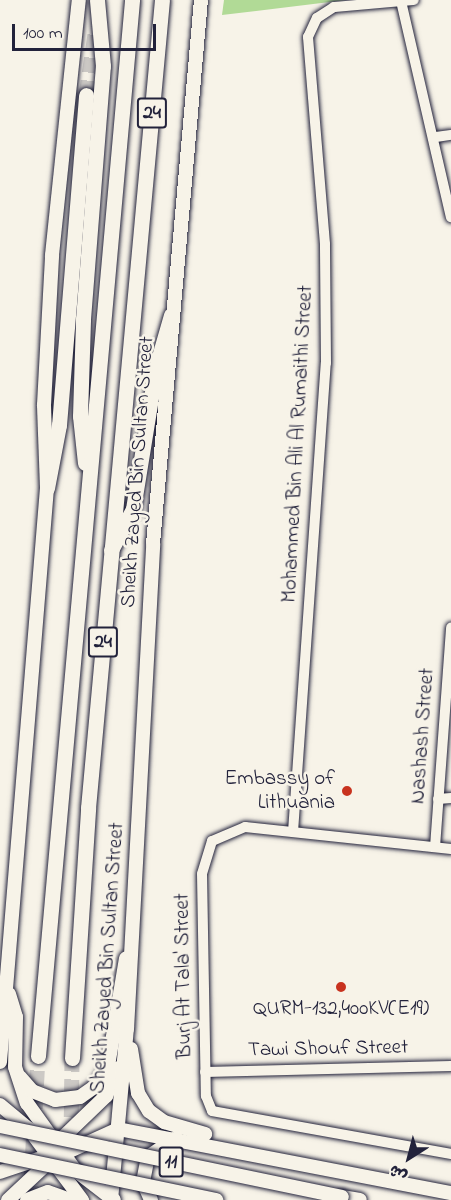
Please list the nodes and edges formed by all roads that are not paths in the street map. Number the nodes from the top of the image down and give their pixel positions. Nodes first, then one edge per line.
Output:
1 (79, 0) edge
2 (98, 0) edge
3 (132, 0) edge
4 (162, 0) edge
5 (201, 0) edge
6 (414, 0) edge
7 (401, 1) edge
8 (87, 95) tunnel mouth
9 (451, 135) edge
10 (435, 137) junction
11 (451, 218) edge
12 (171, 315) junction
13 (90, 475) junction
14 (47, 488) junction
15 (111, 550) junction
16 (451, 628) edge
17 (451, 798) edge
18 (438, 799) junction
19 (293, 832) junction
20 (435, 847) junction
21 (451, 849) edge
22 (131, 950) junction
23 (4, 998) edge
24 (127, 1029) junction
25 (38, 1056) tunnel mouth
26 (72, 1058) tunnel mouth
27 (0, 1062) edge
28 (451, 1066) edge
29 (15, 1067) junction
30 (205, 1072) junction
31 (0, 1105) edge
32 (0, 1126) edge
33 (118, 1128) junction
34 (178, 1137) junction
35 (258, 1151) junction
36 (53, 1152) junction
37 (451, 1154) edge
38 (0, 1155) edge
39 (0, 1172) edge
40 (451, 1193) edge
41 (8, 1200) edge
42 (27, 1200) edge
43 (70, 1200) edge
44 (82, 1200) edge
45 (112, 1200) edge
46 (151, 1200) edge
47 (216, 1200) edge
48 (360, 1200) edge

1 - 14 main road
2 - 13 highway
3 - 13 highway, 24
4 - 15 highway, Sheikh Zayed Bin Sultan Street / 24
5 - 12 main road, Sheikh Zayed Bin Sultan Street / 24
6 - 7 street, Mohammed Bin Ali Al Rumaithi Street
7 - 10 street
7 - 19 street, Mohammed Bin Ali Al Rumaithi Street
8 - 14 highway
9 - 10 street
10 - 11 street
12 - 15 highway
12 - 22 main road, Sheikh Zayed Bin Sultan Street / 24
13 - 25 highway, 24
14 - 23 main road
15 - 26 highway, Sheikh Zayed Bin Sultan Street / 24
16 - 18 street, Nashash Street
17 - 18 street
18 - 20 street, Nashash Street
19 - 20 street, Burj At Tala' Street
19 - 30 street, Burj At Tala' Street
20 - 21 street, Burj At Tala' Street
22 - 24 main road, Sheikh Zayed Bin Sultan Street / 24
22 - 29 main road
23 - 27 main road
23 - 29 main road
24 - 33 main road, Sheikh Zayed Bin Sultan Street / 24
24 - 35 main road
24 - 36 main road
28 - 30 street, Tawi Shouf Street
29 - 36 main road
30 - 37 street, Burj At Tala' Street
31 - 36 main road
32 - 48 main road, 11, bridge
33 - 34 main road
33 - 36 main road
33 - 45 main road, Sheikh Zayed Bin Sultan Street / 24
34 - 35 main road
34 - 46 main road
35 - 40 main road
36 - 39 main road
36 - 41 main road
36 - 44 main road
36 - 45 main road
38 - 47 main road, 11, bridge
42 - 43 main road

